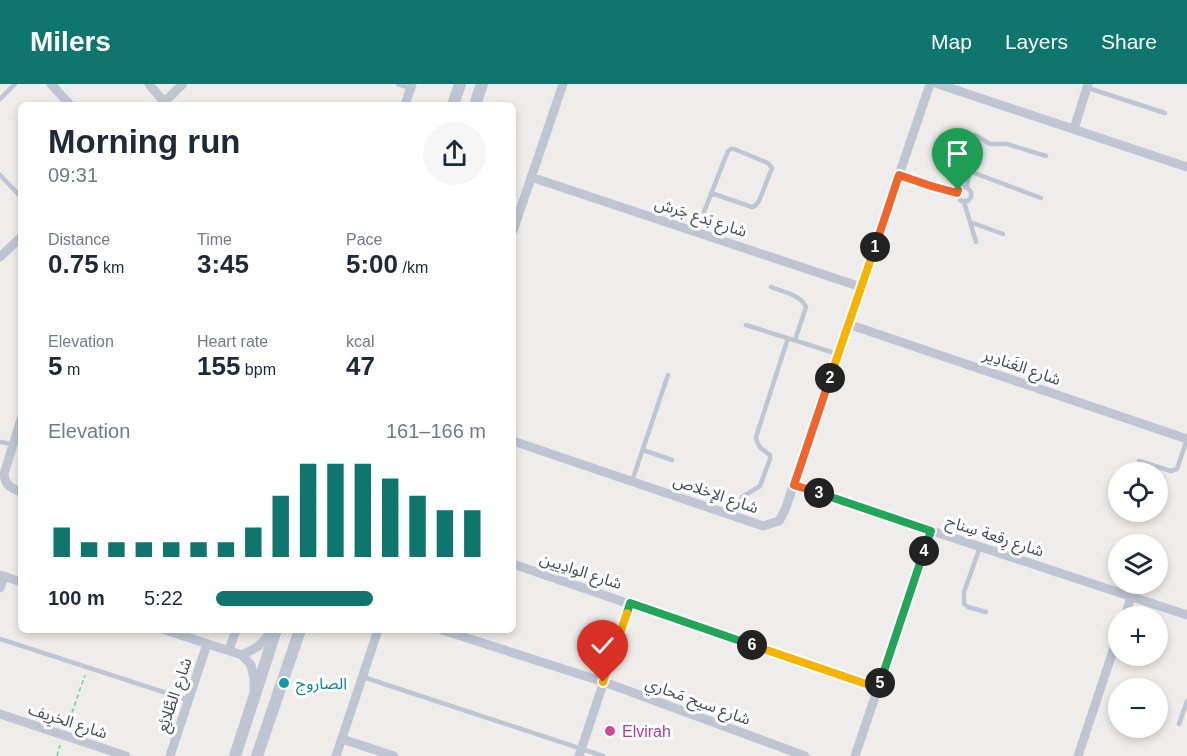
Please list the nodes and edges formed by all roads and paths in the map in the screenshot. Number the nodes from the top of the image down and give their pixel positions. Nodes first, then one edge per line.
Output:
1 (15, 84) edge
2 (51, 84) edge
3 (149, 84) edge
4 (183, 84) edge
5 (398, 84) edge
6 (460, 84) edge
7 (482, 84) edge
8 (563, 84) edge
9 (930, 84) edge
10 (938, 84) edge
11 (411, 86) edge
12 (1088, 86) edge
13 (0, 99) edge
14 (67, 102) edge
15 (161, 102) edge
16 (164, 102) edge
17 (406, 102) edge
18 (454, 102) edge
19 (476, 102) edge
20 (1165, 113) dead end
21 (1074, 129) junction
22 (1046, 156) dead end
23 (1187, 167) edge
24 (969, 171) junction
25 (0, 175) edge
26 (899, 175) junction
27 (531, 177) junction
28 (966, 187) junction
29 (711, 193) junction
30 (957, 193) junction
31 (18, 194) edge
32 (1041, 198) dead end
33 (964, 201) junction
34 (516, 222) edge
35 (970, 222) junction
36 (696, 231) junction
37 (1004, 234) dead end
38 (18, 240) edge
39 (976, 243) dead end
40 (0, 257) edge
41 (861, 286) junction
42 (771, 287) dead end
43 (848, 324) junction
44 (746, 325) dead end
45 (788, 338) junction
46 (795, 340) junction
47 (838, 354) junction
48 (668, 375) dead end
49 (18, 428) edge
50 (1187, 439) edge
51 (0, 442) edge
52 (516, 442) edge
53 (13, 444) junction
54 (643, 450) junction
55 (672, 460) dead end
56 (1139, 461) dead end
57 (632, 481) junction
58 (794, 485) junction
59 (18, 491) edge
60 (734, 516) junction
61 (931, 531) junction
62 (980, 547) junction
63 (516, 565) edge
64 (2, 575) edge
65 (18, 581) edge
66 (0, 588) edge
67 (1131, 597) junction
68 (630, 603) junction
69 (1128, 606) edge
70 (986, 612) dead end
71 (1187, 615) edge
72 (174, 633) edge
73 (235, 633) edge
74 (272, 633) edge
75 (273, 633) edge
76 (299, 633) edge
77 (377, 633) edge
78 (451, 633) edge
79 (0, 639) edge
80 (207, 644) junction
81 (229, 650) junction
82 (242, 655) junction
83 (1108, 666) edge
84 (88, 668) junction
85 (363, 677) junction
86 (603, 682) junction
87 (878, 688) junction
88 (254, 697) junction
89 (188, 700) junction
90 (1187, 701) edge
91 (0, 714) edge
92 (1179, 724) dead end
93 (63, 735) junction
94 (342, 738) junction
95 (580, 752) edge
96 (57, 756) edge
97 (126, 756) edge
98 (170, 756) edge
99 (235, 756) edge
100 (257, 756) edge
101 (336, 756) edge
102 (394, 756) edge
103 (603, 756) edge
104 (805, 756) edge
105 (855, 756) edge
106 (1078, 756) edge

1 - 13 lane
2 - 14 street
3 - 15 street
4 - 16 street
5 - 11 lane
6 - 18 street
7 - 19 street
8 - 27 street
9 - 26 street, شارع الإخلاص
10 - 21 street
11 - 17 street
12 - 20 lane
12 - 21 street
21 - 23 street
22 - 24 lane
24 - 28 lane
24 - 32 lane
25 - 31 lane
26 - 30 lane
26 - 41 street, شارع الإخلاص
27 - 34 street
27 - 36 street, شارع بَدع جَرش
28 - 30 lane
28 - 33 lane
29 - 29 lane
29 - 36 lane
30 - 33 lane
33 - 35 lane
35 - 37 lane
35 - 39 lane
36 - 41 street, شارع بَدع جَرش
38 - 40 street
41 - 43 street, شارع الإخلاص
42 - 46 lane
43 - 47 street, شارع الإخلاص
43 - 50 street, شارع الغَنادِير
44 - 45 lane
45 - 46 lane
45 - 60 lane
46 - 47 lane
47 - 58 street, شارع الإخلاص
48 - 54 lane
49 - 53 street
50 - 56 lane
51 - 53 lane
52 - 57 street, شارع الإخلاص
53 - 59 street
54 - 55 lane
54 - 57 lane
57 - 60 street, شارع الإخلاص
58 - 60 street, شارع الإخلاص
58 - 61 street, شارع رِقعة سِناح
61 - 62 street, شارع رِقعة سِناح
61 - 87 street
62 - 67 street, شارع رِقعة سِناح
62 - 70 lane
63 - 68 street, شارع الوادِيين
64 - 65 street
64 - 66 street
67 - 69 street
67 - 71 street, شارع رِقعة سِناح
68 - 86 street
68 - 87 street, شارع الوادِيين
72 - 80 street
73 - 81 street
74 - 82 street
75 - 88 street
76 - 100 street
77 - 85 street
78 - 86 street, شارع سيح مَحاري
79 - 84 lane
80 - 81 street
80 - 89 street, شارع الطَّلائِع
81 - 82 street
82 - 88 street
83 - 106 street
84 - 89 lane
84 - 93 path
85 - 94 street
85 - 95 lane
86 - 95 street
86 - 104 street, شارع سيح مَحاري
87 - 105 street
88 - 99 street
89 - 98 street, شارع الطَّلائِع
90 - 92 lane
91 - 93 street, شارع الخرِيف
93 - 96 path
93 - 97 street, شارع الخرِيف
94 - 101 street
94 - 102 street
95 - 103 lane

